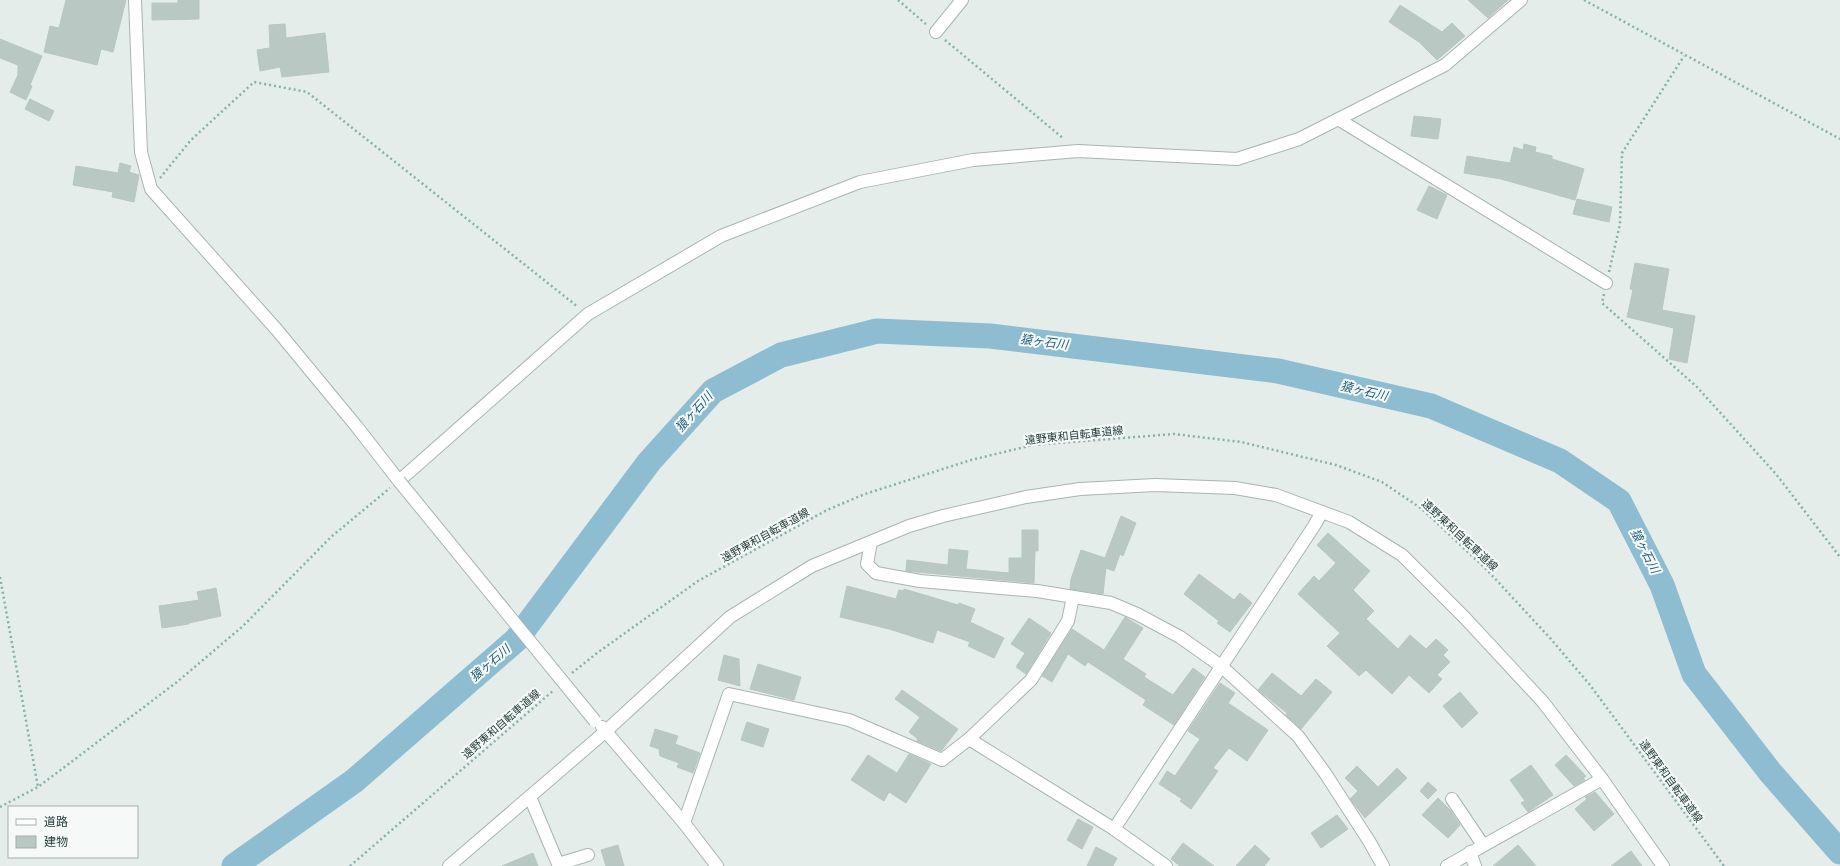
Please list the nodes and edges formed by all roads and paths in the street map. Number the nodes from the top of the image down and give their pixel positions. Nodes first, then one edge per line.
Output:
1 (135, 0) edge
2 (898, 0) edge
3 (962, 0) edge
4 (1521, 0) edge
5 (1584, 0) edge
6 (936, 32) junction
7 (1684, 56) junction
8 (1338, 119) junction
9 (1840, 140) edge
10 (1078, 151) junction
11 (151, 189) junction
12 (1606, 283) junction
13 (588, 314) junction
14 (399, 481) junction
15 (1322, 512) junction
16 (871, 542) junction
17 (1840, 557) edge
18 (0, 577) edge
19 (1073, 597) junction
20 (1220, 666) junction
21 (570, 675) dead end
22 (558, 686) dead end
23 (606, 731) junction
24 (970, 739) junction
25 (1602, 779) junction
26 (38, 787) junction
27 (530, 797) junction
28 (1452, 799) dead end
29 (0, 806) edge
30 (684, 823) junction
31 (1114, 829) junction
32 (1483, 845) junction
33 (1470, 852) junction
34 (588, 855) dead end
35 (1163, 865) edge
36 (350, 866) edge
37 (449, 866) edge
38 (717, 866) edge
39 (1383, 866) edge
40 (1447, 866) edge
41 (1475, 866) edge
42 (1663, 866) edge
43 (1724, 866) edge

1 - 11 street
2 - 6 path
3 - 6 street
4 - 8 street
5 - 7 path
6 - 10 path
7 - 9 path
7 - 12 path
8 - 10 street
8 - 12 street
10 - 13 street
11 - 13 path
11 - 14 street
12 - 17 path
13 - 14 street
14 - 23 street, bridge
14 - 26 path
15 - 16 street
15 - 20 street
15 - 25 street
16 - 19 street
16 - 23 street
18 - 26 path
19 - 20 street
19 - 24 street
20 - 31 street
20 - 39 street
21 - 43 path, 遠野東和自転車道線
22 - 36 path, 遠野東和自転車道線
23 - 27 street
23 - 30 street
24 - 30 street
24 - 31 street
25 - 32 street
25 - 42 street
26 - 29 path
27 - 34 street
27 - 37 street
28 - 32 street
30 - 38 street
31 - 35 street
32 - 33 street
33 - 40 street
33 - 41 street

